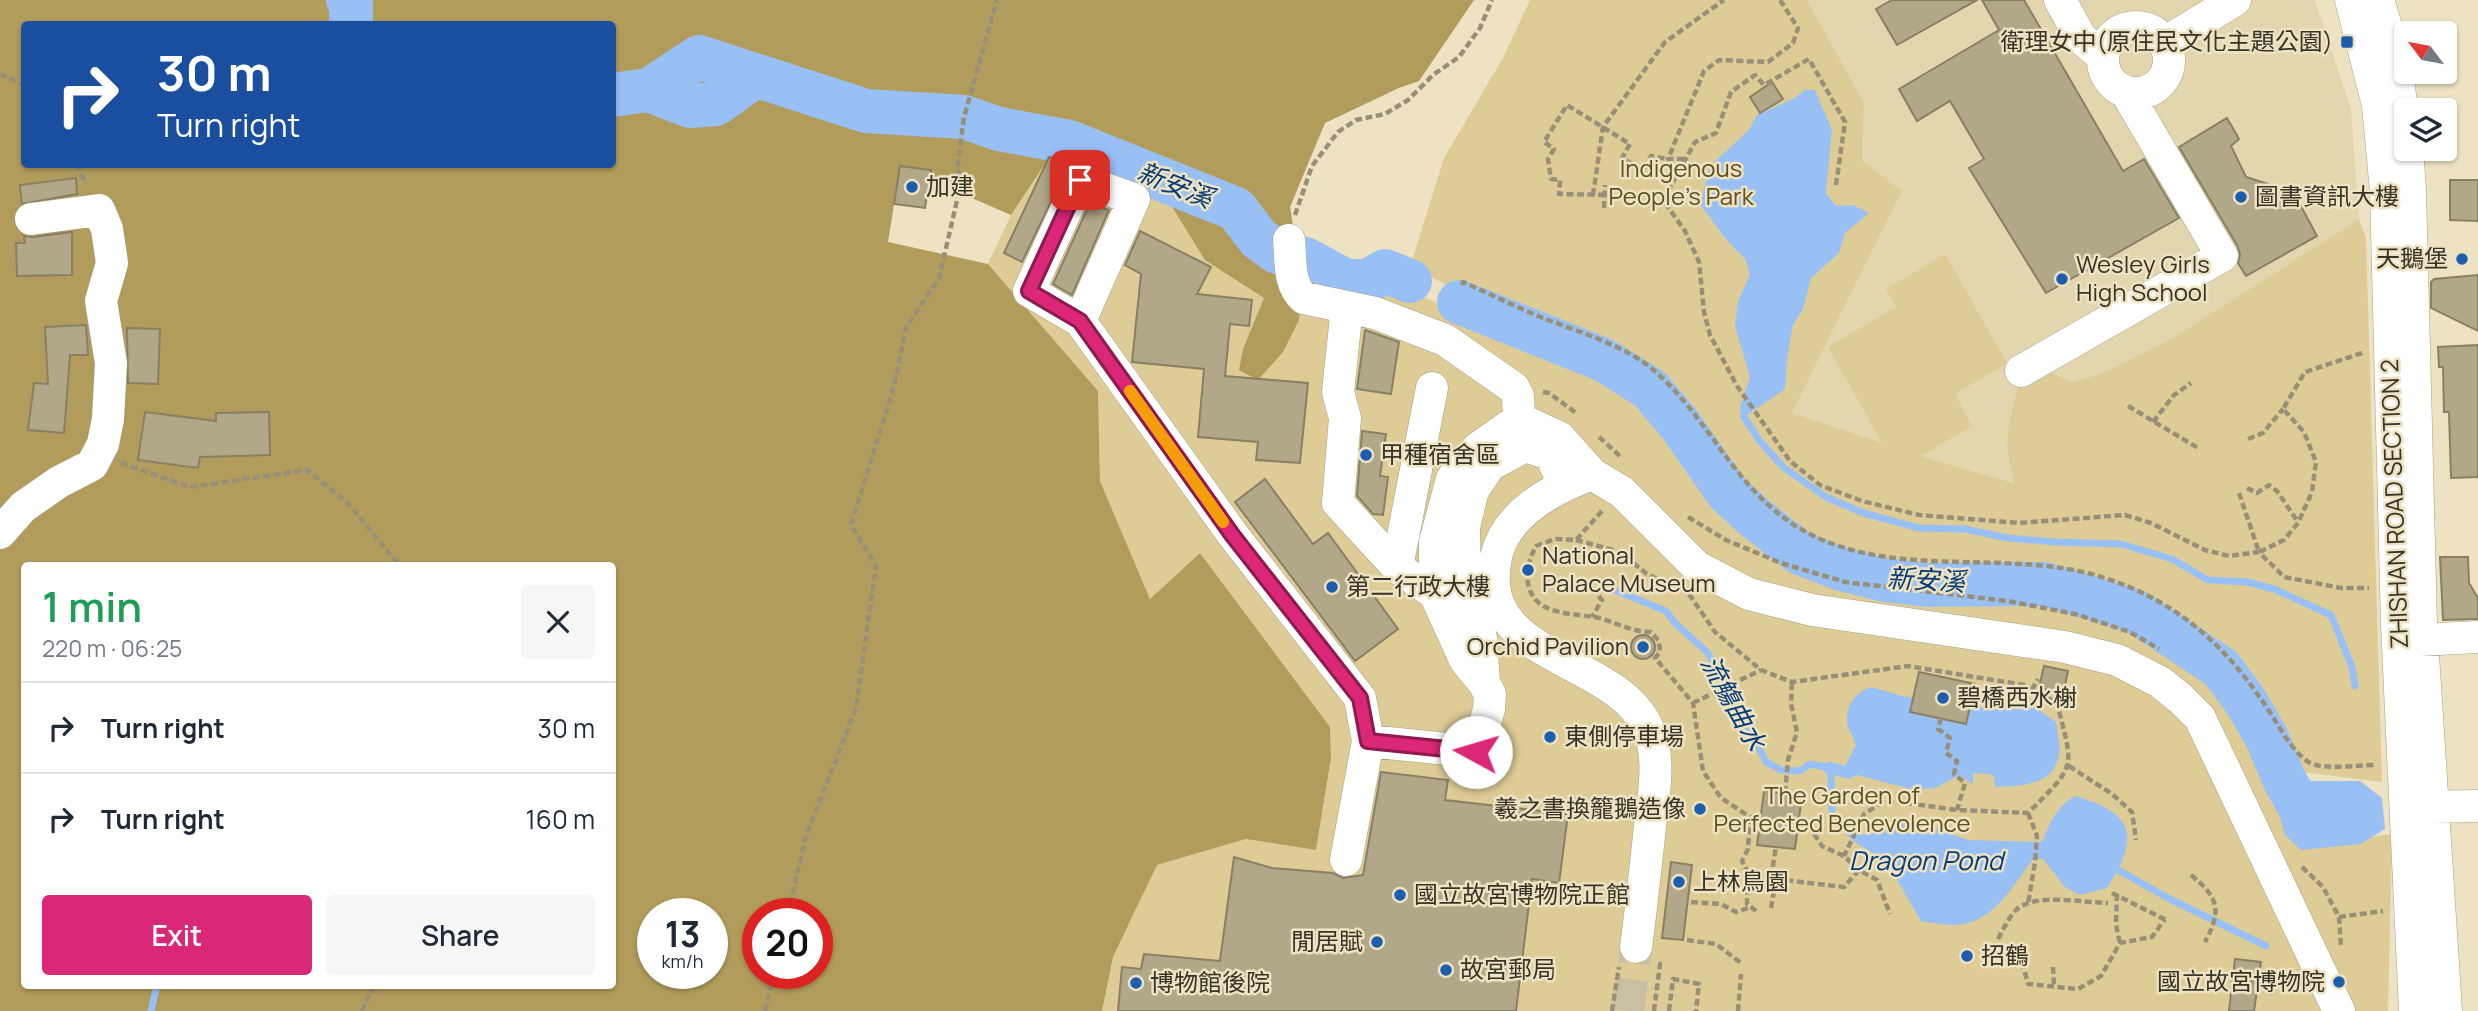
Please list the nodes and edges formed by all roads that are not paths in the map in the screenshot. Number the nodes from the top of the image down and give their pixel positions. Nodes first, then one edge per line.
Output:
1 (2060, 0) edge
2 (2235, 0) edge
3 (2351, 0) edge
4 (2378, 0) edge
5 (2166, 42) junction
6 (2102, 55) junction
7 (2126, 92) junction
8 (2400, 98) edge
9 (2408, 161) edge
10 (31, 219) dead end
11 (1290, 252) road end
12 (1347, 307) junction
13 (1080, 321) dead end
14 (2021, 371) dead end
15 (1432, 388) dead end
16 (1519, 419) junction
17 (1578, 479) junction
18 (0, 533) edge
19 (1397, 567) junction
20 (1435, 594) junction
21 (2478, 637) edge
22 (2410, 640) junction
23 (1484, 683) junction
24 (1368, 741) junction
25 (2478, 806) edge
26 (2420, 807) junction
27 (1346, 860) dead end
28 (1636, 947) tunnel mouth
29 (2339, 1011) edge
30 (2415, 1011) edge
31 (2446, 1011) edge

1 - 6 street
2 - 5 street
3 - 22 street, ZHISHAN ROAD SECTION 2
4 - 8 street
5 - 6 street
5 - 7 street
6 - 7 street
7 - 14 street
9 - 22 street, ZHISHAN ROAD SECTION 2
10 - 18 street
11 - 12 street
12 - 16 street
12 - 19 street
13 - 24 street
15 - 19 street
16 - 17 street
16 - 20 street
17 - 23 street
17 - 28 street
17 - 29 street
19 - 20 street
20 - 23 street
21 - 22 street
22 - 26 street, ZHISHAN ROAD SECTION 2
23 - 24 street
24 - 27 street
25 - 26 street
26 - 30 street, ZHISHAN ROAD SECTION 2
26 - 31 street, ZHISHAN ROAD SECTION 2

